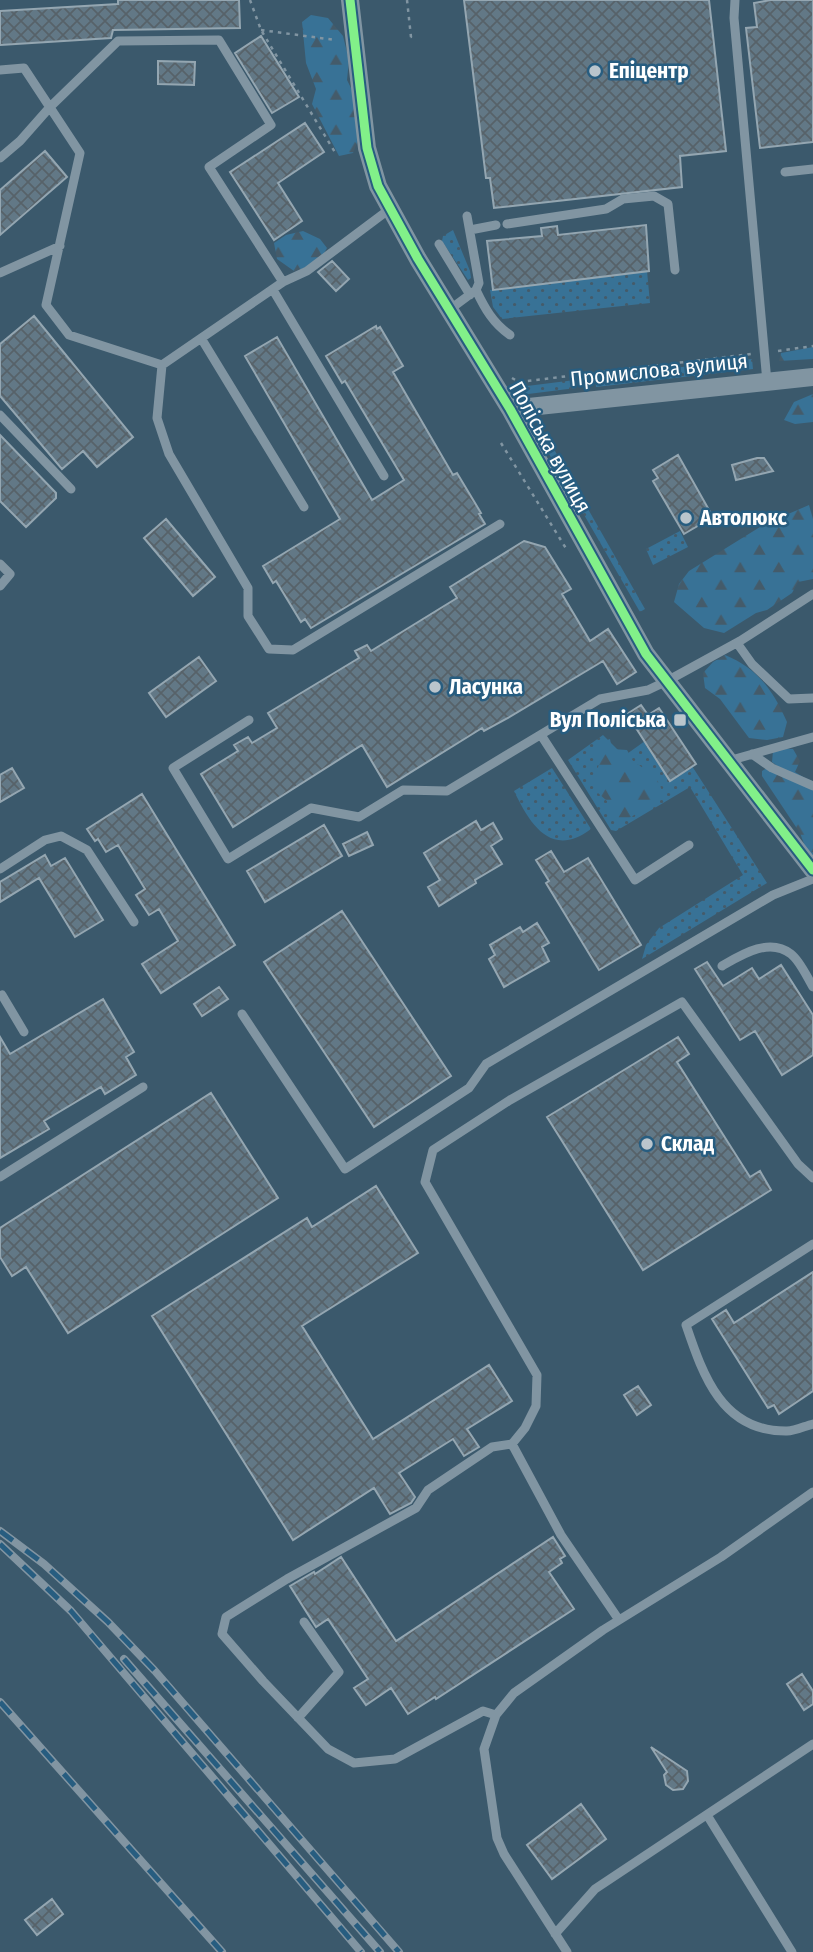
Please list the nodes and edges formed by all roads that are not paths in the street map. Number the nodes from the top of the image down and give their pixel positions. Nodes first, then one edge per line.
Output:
1 (350, 0) edge
2 (735, 0) edge
3 (0, 70) edge
4 (50, 107) junction
5 (0, 158) edge
6 (813, 169) edge
7 (785, 172) dead end
8 (391, 208) junction
9 (467, 216) dead end
10 (507, 224) dead end
11 (496, 225) dead end
12 (470, 230) junction
13 (439, 244) dead end
14 (60, 246) junction
15 (675, 270) dead end
16 (0, 273) edge
17 (283, 282) junction
18 (273, 290) junction
19 (473, 293) junction
20 (449, 310) junction
21 (510, 335) dead end
22 (201, 338) junction
23 (162, 365) junction
24 (813, 377) edge
25 (767, 382) junction
26 (510, 409) junction
27 (0, 415) edge
28 (384, 476) dead end
29 (71, 489) dead end
30 (304, 507) dead end
31 (500, 524) dead end
32 (0, 564) edge
33 (0, 586) edge
34 (813, 594) edge
35 (737, 643) junction
36 (667, 681) junction
37 (813, 698) edge
38 (249, 720) dead end
39 (541, 735) junction
40 (813, 737) edge
41 (752, 754) junction
42 (728, 761) junction
43 (813, 786) edge
44 (689, 845) dead end
45 (0, 869) edge
46 (813, 870) edge
47 (813, 879) edge
48 (134, 922) dead end
49 (722, 966) dead end
50 (813, 987) edge
51 (0, 996) edge
52 (242, 1014) dead end
53 (24, 1032) dead end
54 (143, 1087) dead end
55 (0, 1177) edge
56 (813, 1178) edge
57 (813, 1244) edge
58 (813, 1424) edge
59 (512, 1444) junction
60 (813, 1492) edge
61 (619, 1620) junction
62 (304, 1622) dead end
63 (496, 1715) junction
64 (298, 1718) junction
65 (813, 1744) edge
66 (707, 1815) junction
67 (555, 1934) junction
68 (567, 1952) edge
69 (792, 1952) edge

1 - 8 street, Поліська вулиця
2 - 25 lane
3 - 4 lane
4 - 5 lane
4 - 14 lane
4 - 17 lane
6 - 7 lane
8 - 17 lane
8 - 20 street, Поліська вулиця
9 - 12 lane
10 - 15 lane
11 - 12 lane
12 - 19 lane
13 - 19 lane
14 - 16 lane
14 - 23 lane
17 - 18 lane
18 - 22 lane
18 - 28 lane
19 - 20 lane
19 - 21 lane
20 - 26 street, Поліська вулиця
22 - 23 lane
22 - 30 lane
23 - 31 lane
24 - 25 street, Промислова вулиця
25 - 26 street, Промислова вулиця
26 - 36 street, Поліська вулиця
27 - 29 lane
32 - 33 lane
34 - 35 lane
35 - 36 lane
35 - 37 lane
36 - 39 lane
36 - 42 street, Поліська вулиця
38 - 39 lane
39 - 44 lane
40 - 41 lane
41 - 42 lane
41 - 43 lane
42 - 46 street, Поліська вулиця
45 - 48 lane
47 - 52 lane
49 - 50 lane
51 - 53 lane
54 - 55 lane
56 - 59 lane
57 - 58 lane
59 - 61 lane
59 - 64 lane
60 - 61 lane
61 - 63 lane
62 - 64 lane
63 - 64 lane
63 - 67 lane
65 - 66 lane
66 - 67 lane
66 - 69 lane
67 - 68 lane

